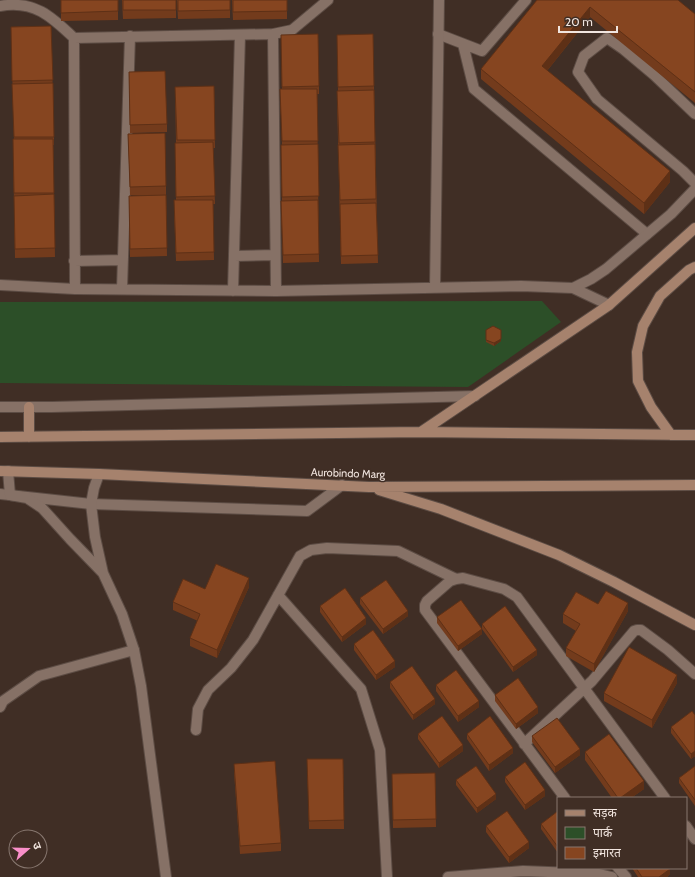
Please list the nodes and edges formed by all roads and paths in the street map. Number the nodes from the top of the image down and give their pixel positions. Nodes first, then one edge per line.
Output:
1 (328, 0) edge
2 (439, 0) edge
3 (526, 0) edge
4 (0, 6) edge
5 (273, 34) junction
6 (438, 34) junction
7 (240, 35) junction
8 (130, 36) junction
9 (74, 38) junction
10 (463, 44) junction
11 (695, 114) edge
12 (695, 183) edge
13 (695, 189) edge
14 (695, 228) edge
15 (647, 234) junction
16 (274, 255) junction
17 (234, 256) junction
18 (123, 260) junction
19 (74, 261) junction
20 (695, 267) edge
21 (0, 285) edge
22 (435, 288) junction
23 (573, 288) junction
24 (74, 289) junction
25 (122, 289) junction
26 (233, 291) junction
27 (276, 291) junction
28 (609, 304) junction
29 (475, 396) junction
30 (0, 406) edge
31 (29, 407) junction
32 (421, 432) junction
33 (671, 435) junction
34 (695, 435) edge
35 (0, 437) edge
36 (29, 437) junction
37 (4, 471) edge
38 (99, 474) junction
39 (695, 485) edge
40 (342, 486) junction
41 (369, 487) junction
42 (5, 494) edge
43 (91, 504) junction
44 (103, 573) junction
45 (456, 579) junction
46 (278, 596) junction
47 (695, 624) edge
48 (134, 650) junction
49 (695, 674) edge
50 (585, 688) junction
51 (0, 707) edge
52 (196, 730) dead end
53 (524, 744) junction
54 (564, 797) edge
55 (664, 797) edge
56 (687, 827) edge
57 (695, 838) edge
58 (619, 869) edge
59 (599, 876) edge
60 (166, 877) edge
61 (387, 877) edge
62 (448, 877) edge
63 (612, 877) edge
64 (626, 877) edge

1 - 5 street
2 - 6 street
3 - 10 street
4 - 9 street
5 - 7 street
5 - 16 street
6 - 10 street
6 - 22 street
7 - 8 street
7 - 17 street
8 - 9 street
8 - 18 street
9 - 19 street
10 - 15 street
11 - 12 street
13 - 15 street
14 - 28 main road
15 - 23 street
16 - 17 street
16 - 27 street
17 - 26 street
18 - 19 street
18 - 25 street
19 - 24 street
20 - 33 main road
21 - 24 street
22 - 23 street
22 - 27 street
23 - 28 street
24 - 25 street
25 - 26 street
26 - 27 street
28 - 29 main road
29 - 31 street
29 - 32 main road
30 - 31 street
31 - 36 main road
32 - 33 main road
32 - 36 main road
33 - 34 main road
35 - 36 main road
37 - 38 main road, Aurobindo Marg
37 - 42 street
38 - 40 main road, Aurobindo Marg
38 - 43 street
39 - 41 main road, Aurobindo Marg
40 - 41 main road, Aurobindo Marg
40 - 43 street
41 - 47 main road
42 - 43 street
42 - 44 street
43 - 44 street
44 - 48 street
45 - 46 street
45 - 50 street
45 - 53 street
46 - 52 street
46 - 61 street
48 - 51 street
48 - 60 street
49 - 50 street
50 - 53 street
50 - 55 street
53 - 54 street
56 - 57 street
58 - 64 street
59 - 62 street
59 - 63 street

